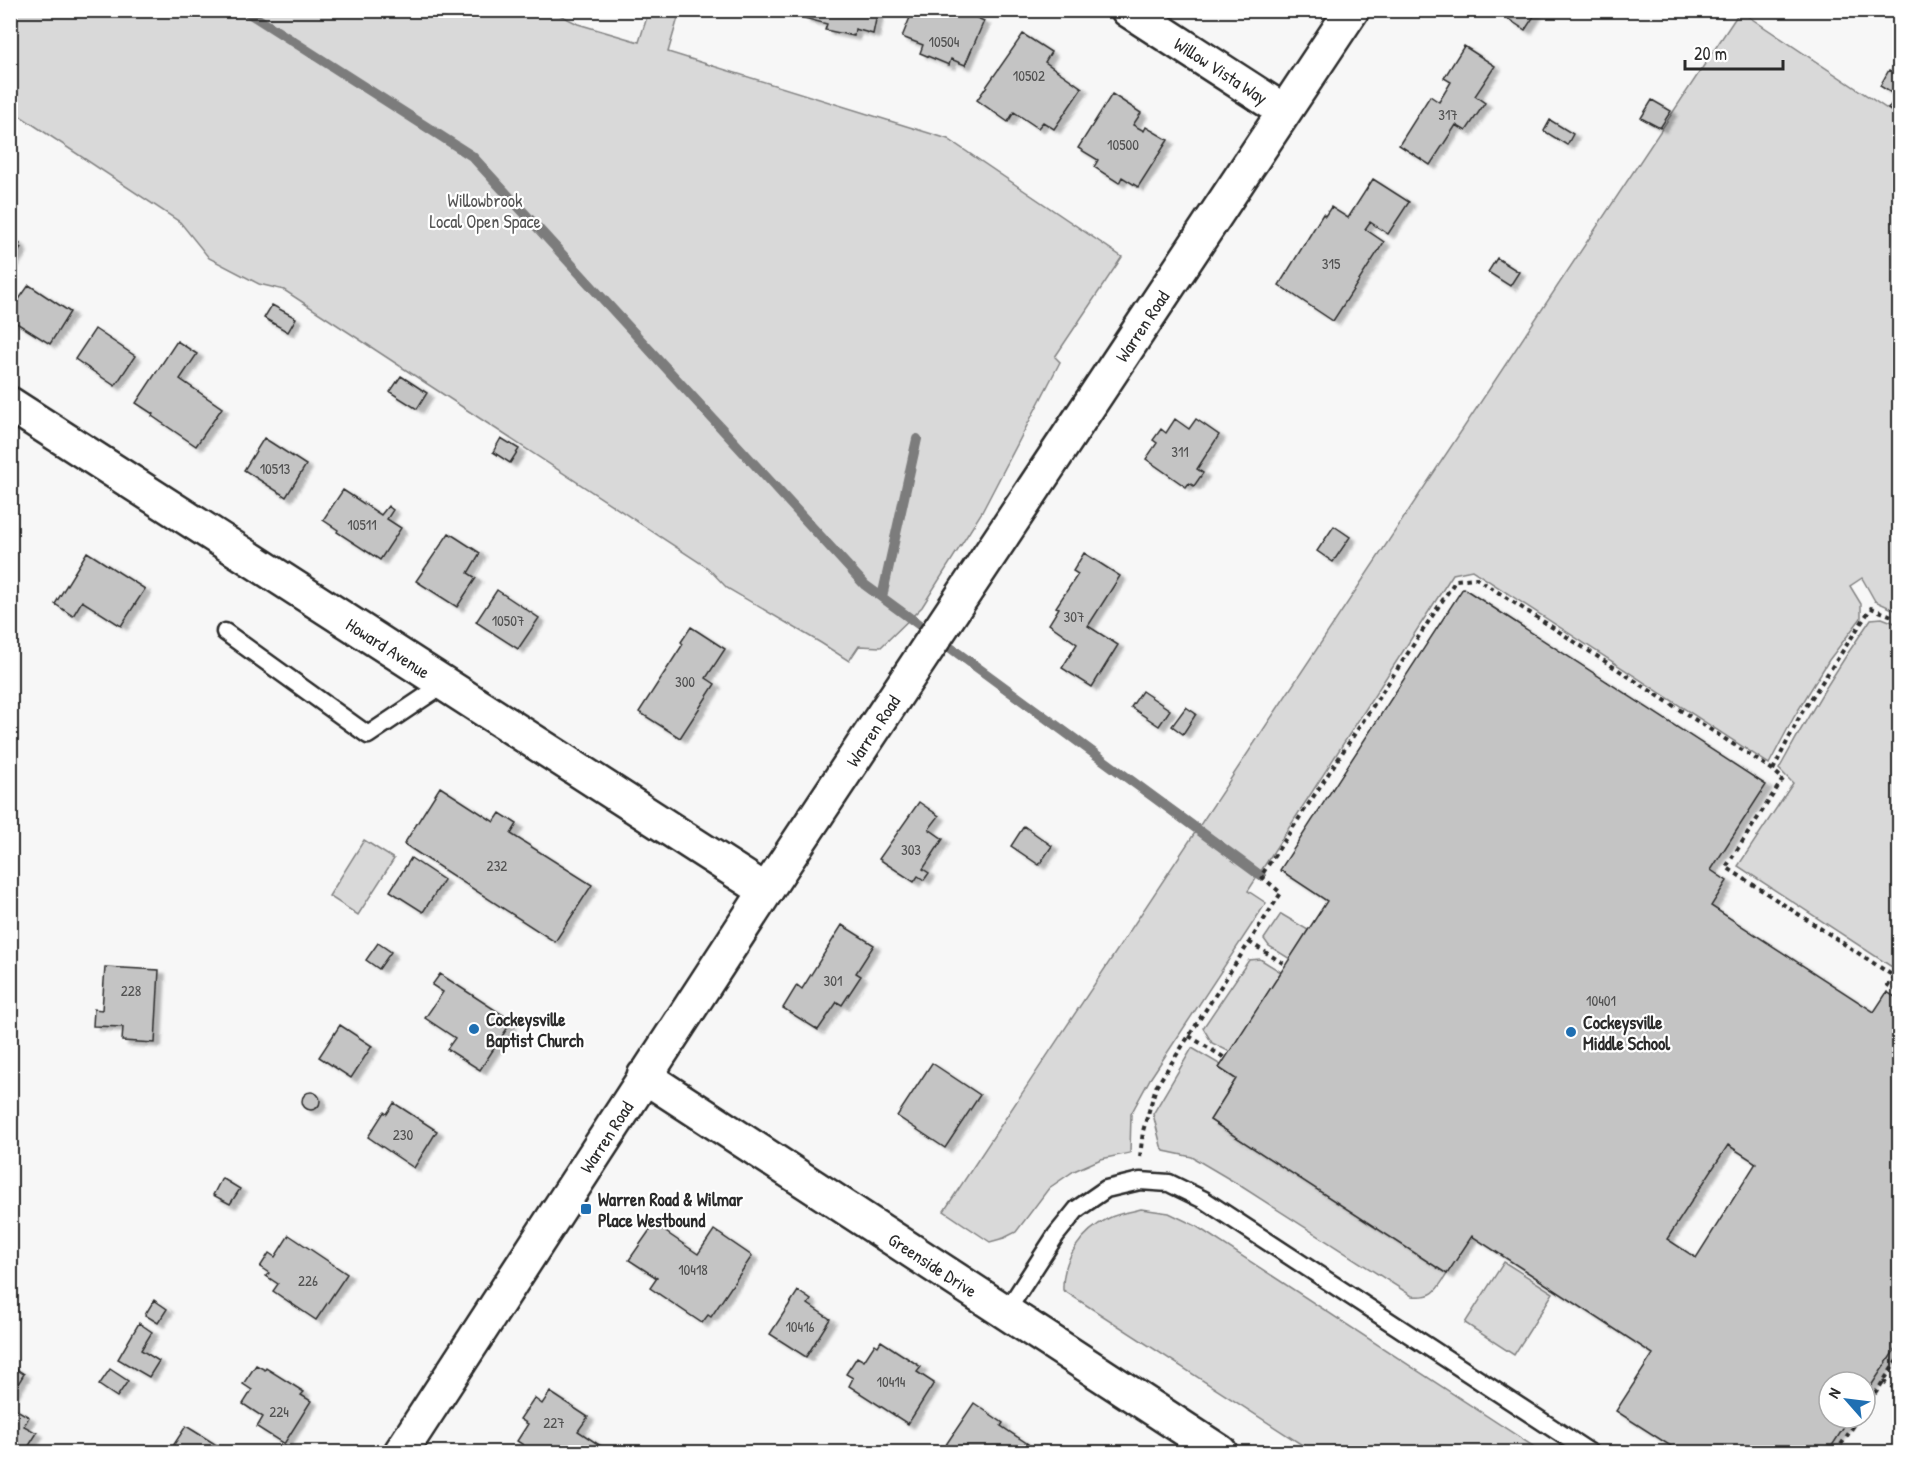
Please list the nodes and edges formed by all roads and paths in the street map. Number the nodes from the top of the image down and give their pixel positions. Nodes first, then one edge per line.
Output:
1 (1128, 10) edge
2 (1352, 10) edge
3 (1284, 111) junction
4 (10, 404) edge
5 (1899, 619) edge
6 (225, 632) dead end
7 (444, 684) junction
8 (1773, 770) junction
9 (766, 891) junction
10 (1249, 942) junction
11 (1286, 964) dead end
12 (1899, 971) edge
13 (1894, 977) junction
14 (1899, 993) edge
15 (1189, 1036) junction
16 (1225, 1058) dead end
17 (644, 1076) junction
18 (1140, 1158) dead end
19 (1005, 1312) junction
20 (1899, 1356) edge
21 (1883, 1381) junction
22 (1877, 1390) edge
23 (1899, 1392) edge
24 (1851, 1430) edge
25 (401, 1452) edge
26 (1220, 1452) edge
27 (1589, 1452) edge
28 (1836, 1452) edge

1 - 3 street, Willow Vista Way
2 - 3 street, Warren Road
3 - 9 street, Warren Road
4 - 7 street, Howard Avenue
5 - 8 path
6 - 7 lane
7 - 9 street, Howard Avenue
8 - 10 path
8 - 13 path
9 - 17 street, Warren Road
10 - 11 path
10 - 15 path
12 - 13 path
13 - 14 path
15 - 16 path
15 - 18 path
17 - 19 street, Greenside Drive
17 - 25 street, Warren Road
19 - 26 street, Greenside Drive
19 - 27 lane
20 - 21 path
21 - 22 path
21 - 23 path
24 - 28 path

